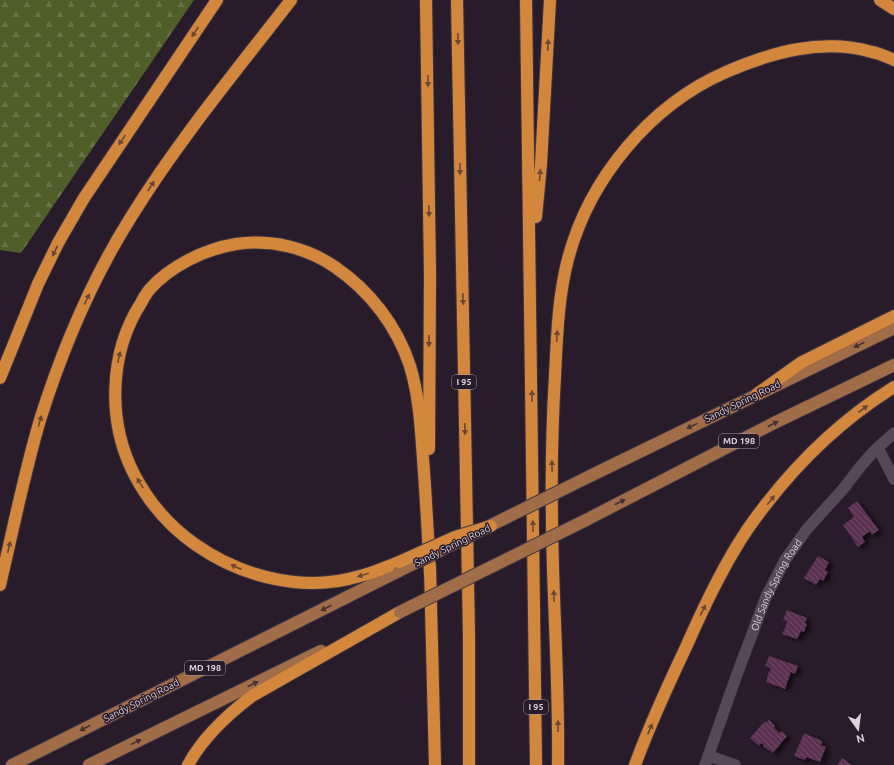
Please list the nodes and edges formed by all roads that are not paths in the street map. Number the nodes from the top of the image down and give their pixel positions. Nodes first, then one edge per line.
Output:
1 (217, 0) edge
2 (291, 0) edge
3 (426, 0) edge
4 (457, 0) edge
5 (526, 0) edge
6 (550, 0) edge
7 (880, 0) edge
8 (894, 9) edge
9 (894, 60) edge
10 (530, 284) junction
11 (894, 316) edge
12 (894, 328) edge
13 (894, 365) edge
14 (0, 378) edge
15 (894, 387) edge
16 (757, 394) junction
17 (894, 433) edge
18 (878, 448) junction
19 (894, 479) edge
20 (491, 526) joint
21 (399, 567) junction
22 (430, 574) junction
23 (0, 585) edge
24 (400, 612) junction
25 (432, 673) junction
26 (707, 760) edge
27 (12, 765) edge
28 (89, 765) edge
29 (188, 765) edge
30 (429, 765) edge
31 (435, 765) edge
32 (469, 765) edge
33 (536, 765) edge
34 (558, 765) edge
35 (635, 765) edge
36 (735, 765) edge

1 -> 14 highway
23 -> 2 highway
3 -> 22 highway
4 -> 32 highway, I 95
5 - 10 highway, I 95
10 -> 6 highway
7 - 8 highway
34 -> 9 highway
33 -> 10 highway, I 95
11 - 16 highway
12 -> 16 main road, Sandy Spring Road
24 -> 13 main road, MD 198, bridge
35 -> 15 highway
16 -> 20 main road, Sandy Spring Road, bridge
17 - 18 street, Old Sandy Spring Road
18 - 19 street
18 - 26 street, Old Sandy Spring Road
20 - 21 highway, bridge
21 -> 22 highway
21 -> 27 main road, Sandy Spring Road / MD 198
22 - 25 highway
28 -> 24 main road, MD 198
24 - 29 highway
25 - 30 highway
25 - 31 highway
26 - 36 street

